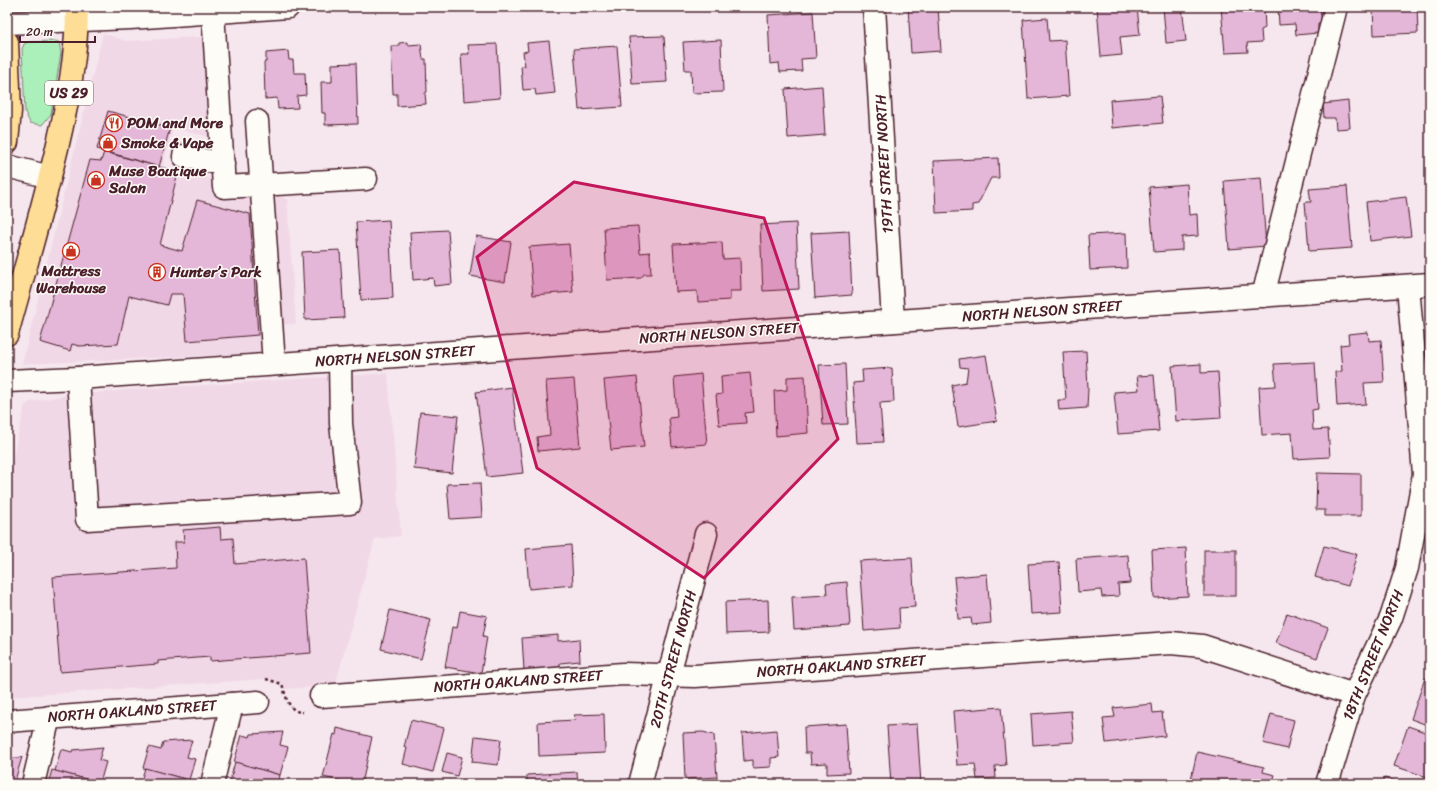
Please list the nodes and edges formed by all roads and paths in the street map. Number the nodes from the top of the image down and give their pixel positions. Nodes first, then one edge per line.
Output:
1 (288, 7) edge
2 (874, 7) edge
3 (1336, 7) edge
4 (213, 12) junction
5 (77, 13) edge
6 (7, 23) edge
7 (7, 42) edge
8 (258, 121) dead end
9 (7, 142) edge
10 (184, 156) dead end
11 (223, 164) junction
12 (7, 166) edge
13 (50, 177) junction
14 (366, 179) dead end
15 (262, 186) junction
16 (1430, 284) edge
17 (1408, 286) junction
18 (1263, 296) junction
19 (893, 321) junction
20 (7, 334) edge
21 (340, 360) junction
22 (274, 364) junction
23 (78, 378) junction
24 (7, 381) edge
25 (706, 534) dead end
26 (668, 675) junction
27 (265, 679) dead end
28 (1354, 695) junction
29 (258, 702) dead end
30 (232, 704) junction
31 (315, 704) joint
32 (49, 717) junction
33 (7, 720) edge
34 (33, 784) edge
35 (212, 784) edge
36 (640, 784) edge
37 (1327, 784) edge

1 - 4 street
2 - 19 street, 19TH STREET NORTH
3 - 18 street
4 - 5 street
4 - 11 street
5 - 6 street
5 - 13 main road, US 29
7 - 9 main road
8 - 15 street
10 - 11 street
11 - 15 street
12 - 13 street
13 - 20 main road, US 29
14 - 15 street
15 - 22 street
16 - 17 street, NORTH NELSON STREET
17 - 18 street, NORTH NELSON STREET
17 - 28 street, 18TH STREET NORTH
18 - 19 street, NORTH NELSON STREET
19 - 21 street, NORTH NELSON STREET
21 - 22 street, NORTH NELSON STREET
21 - 23 street
22 - 23 street, NORTH NELSON STREET
23 - 24 street, NORTH NELSON STREET
25 - 26 street, 20TH STREET NORTH
26 - 28 street, NORTH OAKLAND STREET
26 - 31 street, NORTH OAKLAND STREET
26 - 36 street, 20TH STREET NORTH
27 - 31 path
28 - 37 street, 18TH STREET NORTH
29 - 30 street, NORTH OAKLAND STREET
30 - 32 street, NORTH OAKLAND STREET
30 - 35 street
32 - 33 street, NORTH OAKLAND STREET
32 - 34 street

